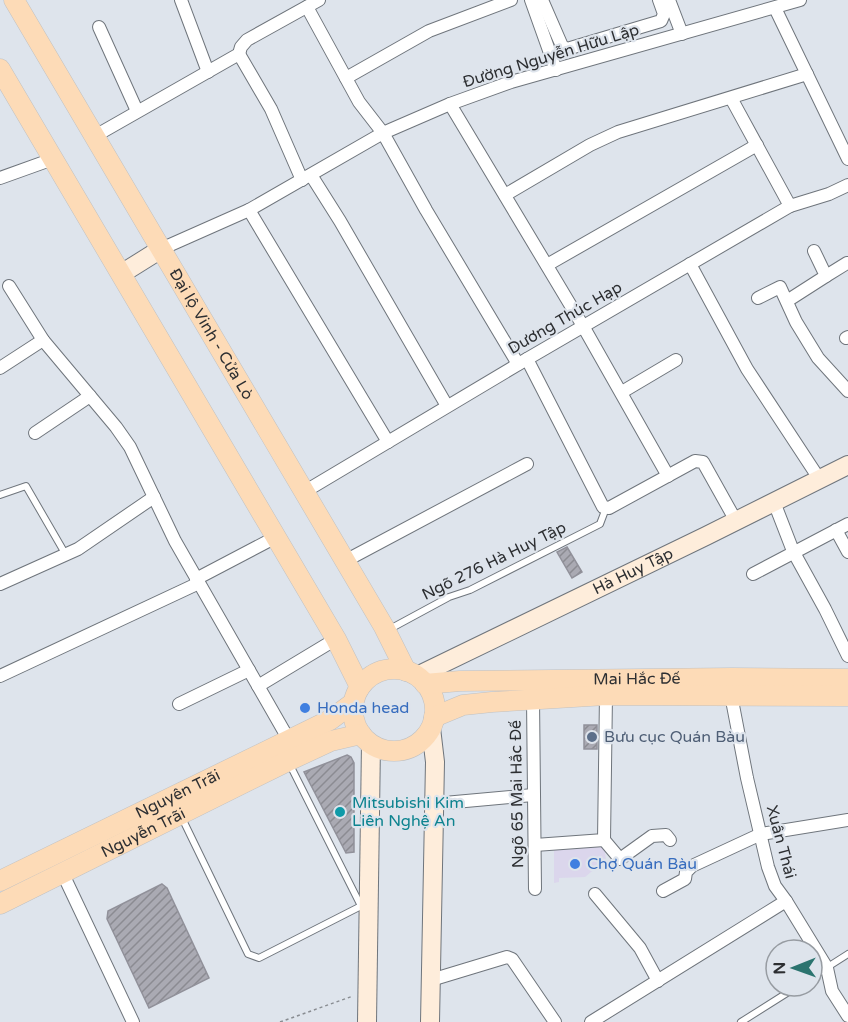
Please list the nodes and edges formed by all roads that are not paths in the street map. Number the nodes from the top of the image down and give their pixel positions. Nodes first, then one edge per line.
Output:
1 (14, 0) edge
2 (181, 0) edge
3 (319, 0) edge
4 (512, 0) edge
5 (531, 0) edge
6 (542, 0) edge
7 (659, 0) edge
8 (669, 0) edge
9 (800, 0) edge
10 (307, 7) junction
11 (775, 9) junction
12 (99, 27) dead end
13 (682, 34) junction
14 (239, 54) junction
15 (0, 69) edge
16 (556, 70) junction
17 (208, 72) junction
18 (807, 74) junction
19 (346, 78) junction
20 (731, 98) junction
21 (450, 104) junction
22 (137, 111) junction
23 (383, 133) junction
24 (95, 136) junction
25 (757, 145) junction
26 (53, 159) junction
27 (848, 159) edge
28 (307, 177) junction
29 (0, 178) edge
30 (848, 185) edge
31 (505, 195) junction
32 (790, 206) junction
33 (249, 210) junction
34 (161, 249) junction
35 (814, 251) dead end
36 (848, 263) edge
37 (690, 264) junction
38 (547, 265) junction
39 (121, 274) junction
40 (826, 276) junction
41 (9, 286) dead end
42 (758, 298) dead end
43 (787, 301) junction
44 (583, 326) junction
45 (43, 340) junction
46 (676, 360) dead end
47 (523, 361) junction
48 (0, 368) edge
49 (848, 391) edge
50 (621, 392) junction
51 (90, 396) junction
52 (447, 406) junction
53 (35, 433) dead end
54 (388, 442) junction
55 (527, 464) dead end
56 (848, 465) edge
57 (668, 476) junction
58 (820, 480) junction
59 (304, 492) junction
60 (0, 495) edge
61 (154, 497) junction
62 (774, 502) junction
63 (606, 508) junction
64 (736, 521) junction
65 (848, 524) edge
66 (836, 530) junction
67 (276, 537) junction
68 (793, 551) junction
69 (848, 552) edge
70 (66, 555) junction
71 (345, 561) junction
72 (753, 574) dead end
73 (198, 581) junction
74 (0, 584) edge
75 (386, 631) junction
76 (336, 639) junction
77 (848, 656) edge
78 (249, 670) junction
79 (0, 676) edge
80 (416, 677) junction
81 (848, 679) edge
82 (258, 686) junction
83 (357, 695) junction
84 (606, 695) junction
85 (731, 695) junction
86 (848, 696) edge
87 (533, 699) junction
88 (179, 704) dead end
89 (432, 722) junction
90 (366, 739) junction
91 (289, 740) junction
92 (288, 761) junction
93 (533, 795) junction
94 (433, 804) junction
95 (180, 815) junction
96 (848, 820) edge
97 (761, 834) junction
98 (604, 840) junction
99 (670, 840) dead end
100 (535, 844) junction
101 (57, 864) junction
102 (0, 881) edge
103 (535, 890) dead end
104 (663, 891) dead end
105 (595, 894) dead end
106 (786, 901) junction
107 (0, 904) edge
108 (365, 904) junction
109 (848, 954) edge
110 (826, 968) junction
111 (431, 980) junction
112 (658, 981) junction
113 (779, 998) edge
114 (848, 1016) edge
115 (133, 1022) edge
116 (367, 1022) edge
117 (430, 1022) edge
118 (555, 1022) edge
119 (591, 1022) edge
120 (741, 1022) edge

1 - 24 main road, Đại lộ Vinh - Cửa Lò
2 - 17 street
3 - 10 street
4 - 19 street
5 - 16 street
6 - 7 street
8 - 13 street
9 - 11 street, Đường Nguyễn Hữu Lập
10 - 14 street
10 - 19 street
11 - 13 street, Đường Nguyễn Hữu Lập
11 - 18 street
12 - 22 street
13 - 16 street, Đường Nguyễn Hữu Lập
14 - 17 street
14 - 28 street
15 - 26 main road
16 - 21 street, Đường Nguyễn Hữu Lập
17 - 22 street
18 - 20 street
18 - 27 street
19 - 23 street
20 - 25 street
20 - 31 street
21 - 23 street, Đường Nguyễn Hữu Lập
21 - 31 street
22 - 24 street
23 - 28 street, Đường Nguyễn Hữu Lập
23 - 47 street
24 - 34 main road, Đại lộ Vinh - Cửa Lò
25 - 32 street
25 - 38 street
26 - 29 street
26 - 39 main road
28 - 33 street, Đường Nguyễn Hữu Lập
28 - 52 street
30 - 32 street, Dương Thúc Hạp
31 - 38 street
32 - 37 street, Dương Thúc Hạp
33 - 34 street, Đường Nguyễn Hữu Lập
33 - 54 street
34 - 39 street
34 - 59 main road, Đại lộ Vinh - Cửa Lò
35 - 40 street
36 - 40 street
37 - 44 street, Dương Thúc Hạp
37 - 58 street
38 - 44 street
39 - 67 main road
40 - 43 street
41 - 45 street
42 - 43 street
43 - 49 street
44 - 47 street, Dương Thúc Hạp
44 - 50 street
45 - 48 street
45 - 51 street
46 - 50 street
47 - 52 street, Dương Thúc Hạp
47 - 63 street
50 - 57 street
51 - 53 street
51 - 61 street
52 - 54 street, Dương Thúc Hạp
54 - 59 street, Dương Thúc Hạp
55 - 71 street
56 - 58 street, Hà Huy Tập
57 - 63 street
57 - 64 street
58 - 62 street, Hà Huy Tập
59 - 71 main road, Đại lộ Vinh - Cửa Lò
60 - 70 lane
61 - 70 street
61 - 73 street
62 - 64 street, Hà Huy Tập
62 - 68 street
63 - 75 lane, Ngõ 276 Hà Huy Tập
64 - 80 street, Hà Huy Tập
65 - 66 street
66 - 68 street
66 - 69 street
67 - 73 street
67 - 76 main road
68 - 72 street
68 - 77 street
70 - 74 street
71 - 75 main road, Đại lộ Vinh - Cửa Lò
73 - 78 street
73 - 79 street
75 - 80 main road, Đại lộ Vinh - Cửa Lò
76 - 82 street
76 - 83 main road
78 - 82 street
78 - 88 street
80 - 81 main road, Mai Hắc Đế
80 - 83 main road
80 - 89 main road
82 - 91 street
83 - 90 main road
83 - 91 main road, Nguyên Trãi
84 - 85 main road, Mai Hắc Đế
84 - 87 main road, Mai Hắc Đế
84 - 98 street
85 - 86 main road, Mai Hắc Đế
85 - 97 street, Xuân Thái
87 - 89 main road, Mai Hắc Đế
87 - 93 street, Ngõ 65 Mai Hắc Đế
89 - 90 main road
89 - 94 street
90 - 92 main road
90 - 108 street
91 - 101 main road, Nguyên Trãi
92 - 95 main road, Nguyễn Trãi
92 - 108 lane
93 - 94 street
93 - 100 street, Ngõ 65 Mai Hắc Đế
94 - 111 street
95 - 101 main road, Nguyễn Trãi
95 - 108 lane
96 - 97 street
97 - 104 street
97 - 106 street, Xuân Thái
98 - 99 street
98 - 100 street
100 - 103 street, Ngõ 65 Mai Hắc Đế
101 - 102 main road, Nguyên Trãi
101 - 107 main road, Nguyễn Trãi
101 - 115 street
105 - 112 street
106 - 110 street, Xuân Thái
106 - 112 street
108 - 116 street
109 - 110 lane
110 - 114 street, Xuân Thái
111 - 117 street
111 - 118 street
112 - 119 street
113 - 120 lane

